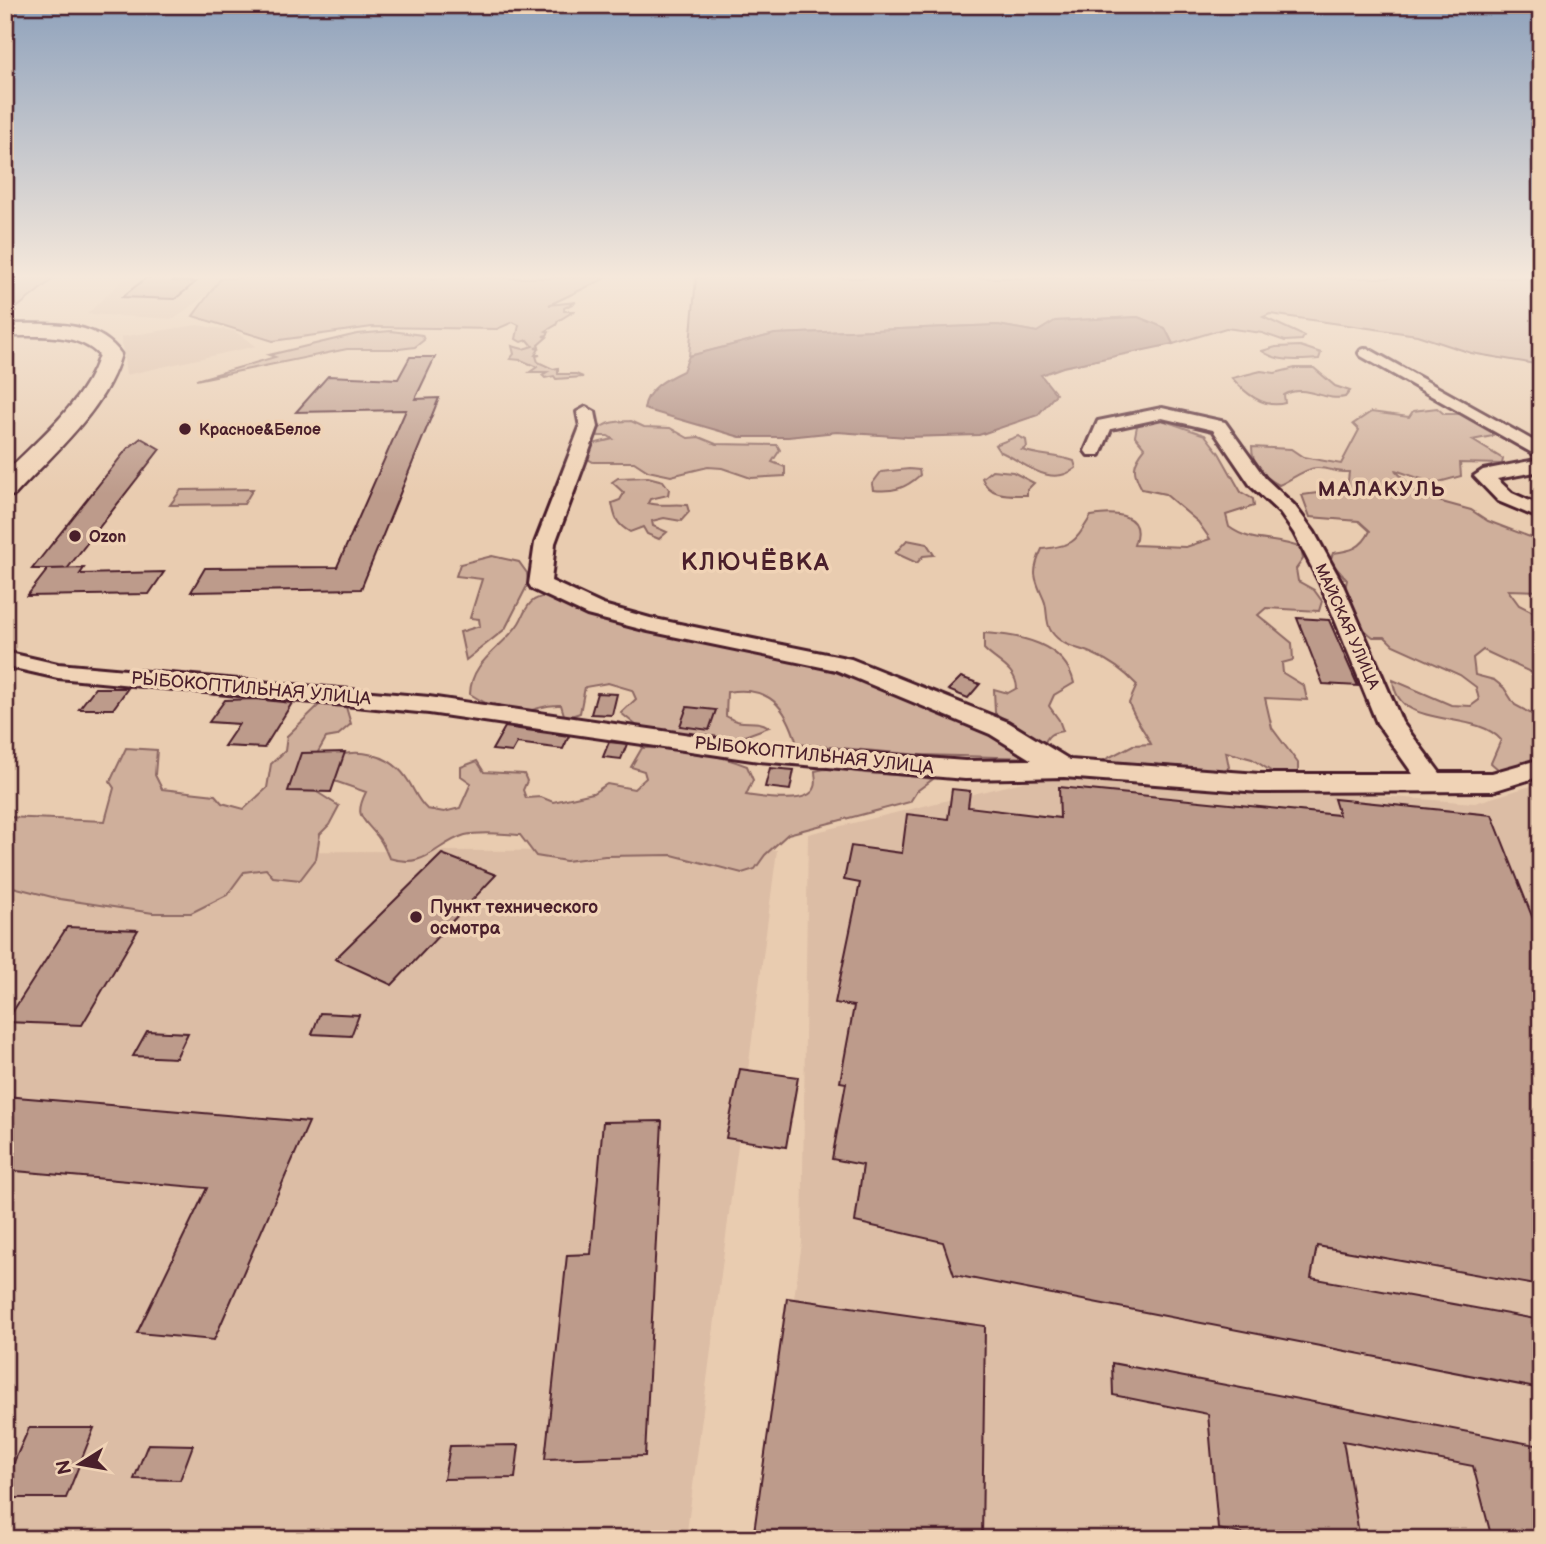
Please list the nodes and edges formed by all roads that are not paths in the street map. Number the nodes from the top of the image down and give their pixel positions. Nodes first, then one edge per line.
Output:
1 (107, 350) edge
2 (1367, 353) dead end
3 (586, 412) dead end
4 (1094, 451) dead end
5 (1541, 453) edge
6 (1541, 465) edge
7 (5, 489) edge
8 (1541, 513) edge
9 (5, 659) edge
10 (1541, 767) edge
11 (1064, 768) junction
12 (1432, 780) junction

1 - 7 main road
2 - 5 street
3 - 11 street
4 - 12 street, МАЙСКАЯ УЛИЦА
6 - 8 street
9 - 11 street, РЫБОКОПТИЛЬНАЯ УЛИЦА
10 - 12 street, РЫБОКОПТИЛЬНАЯ УЛИЦА
11 - 12 street, РЫБОКОПТИЛЬНАЯ УЛИЦА

